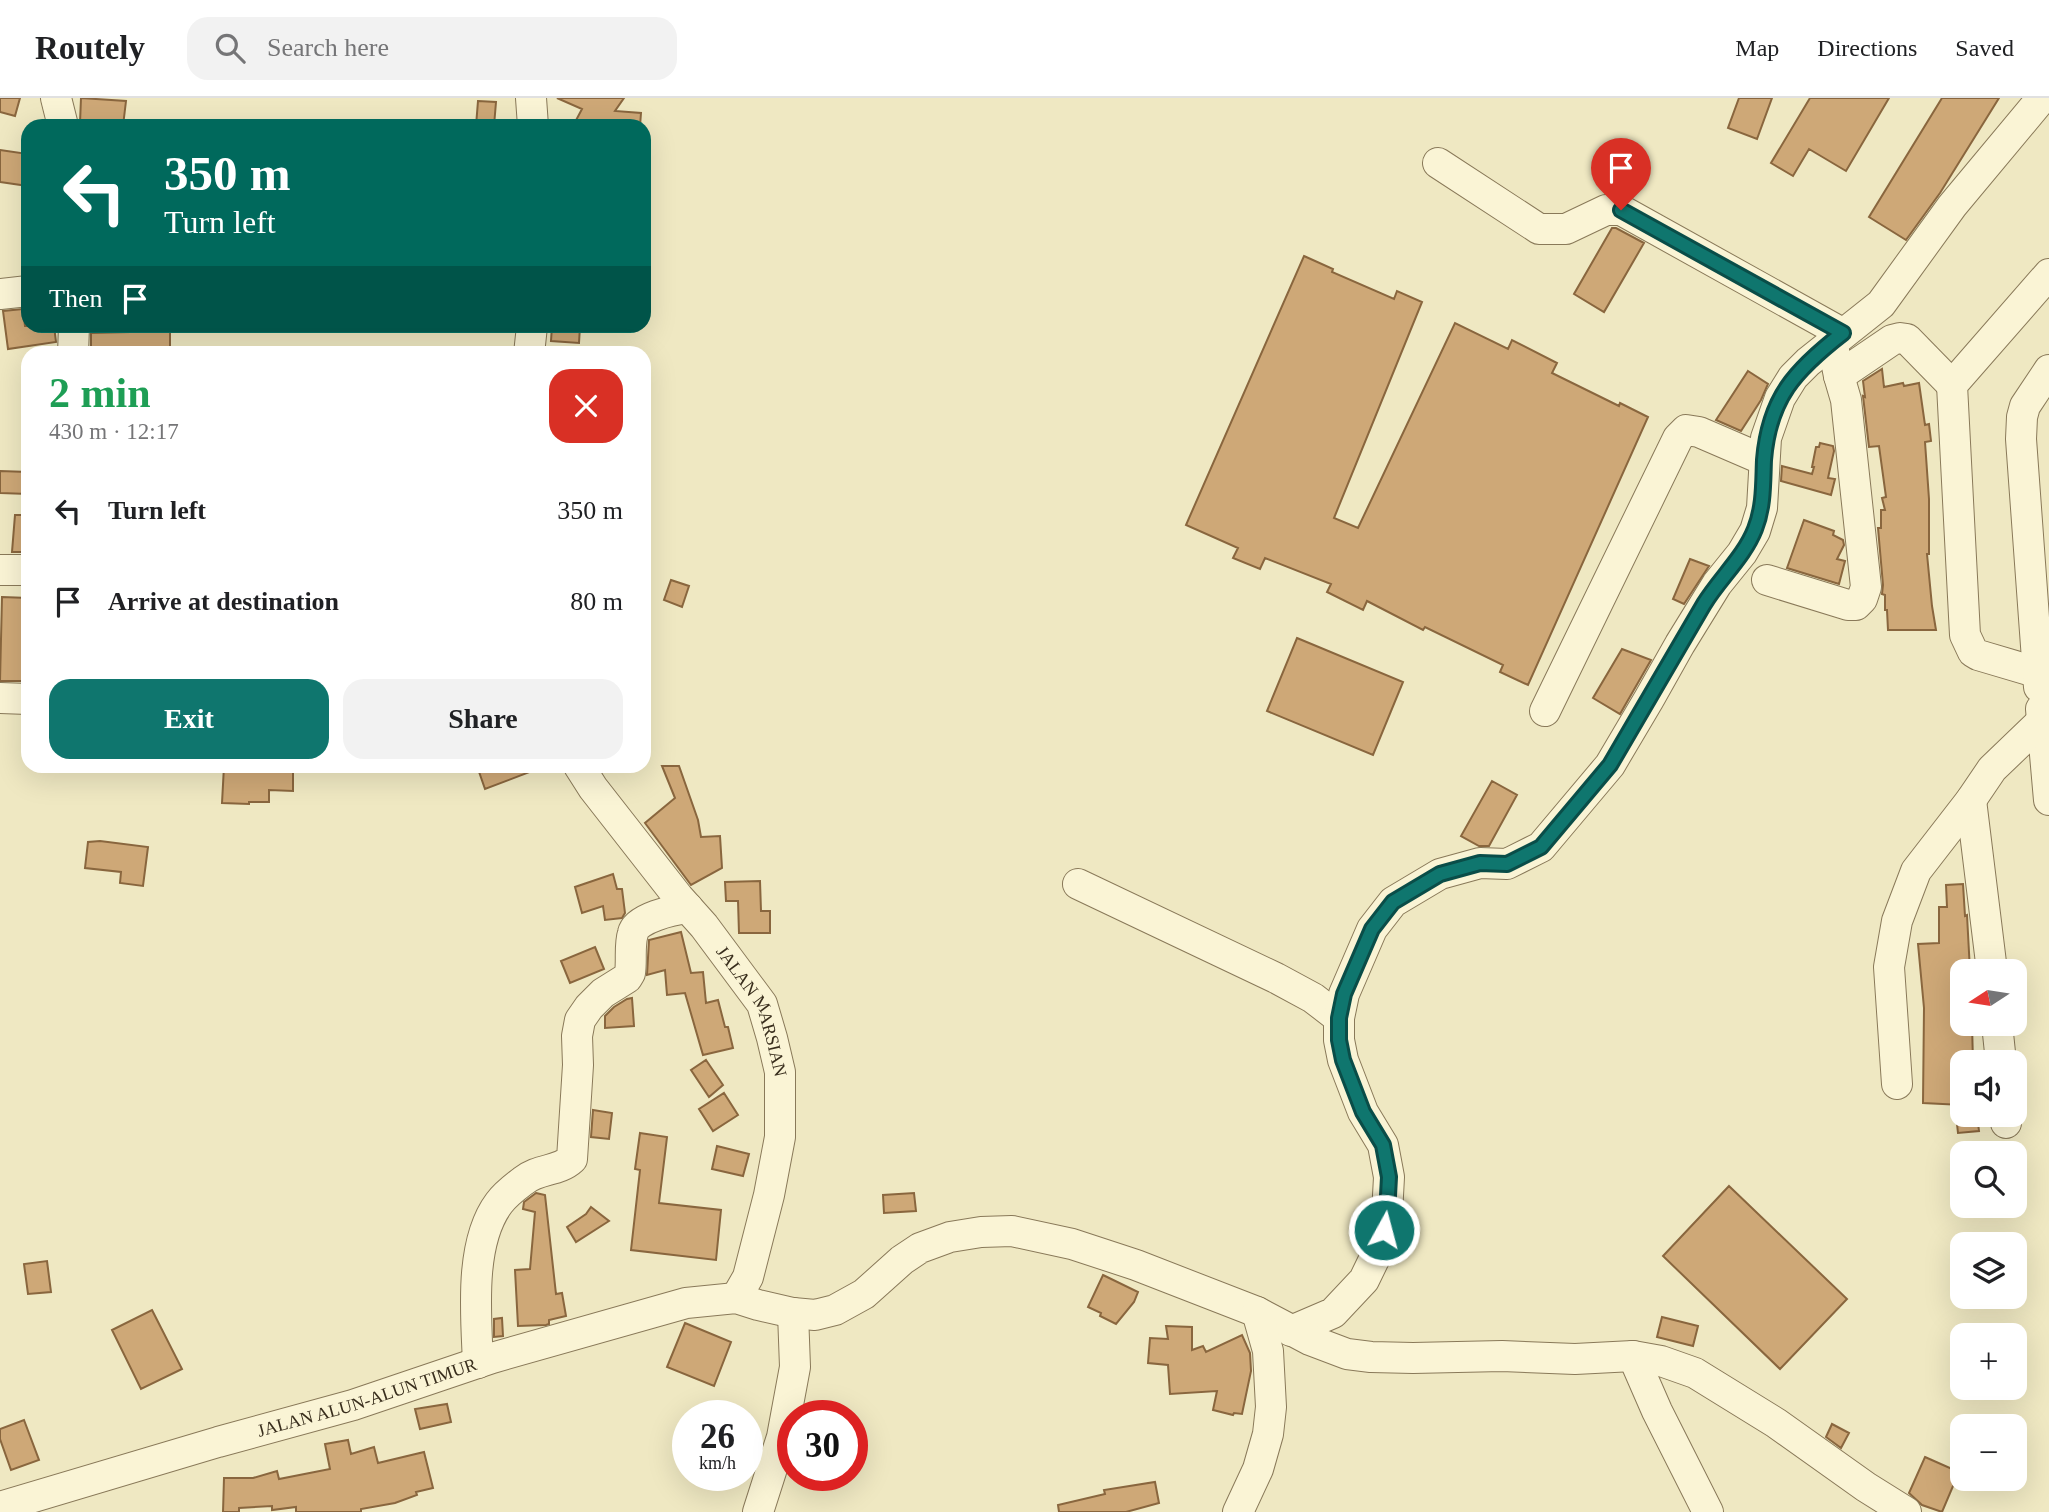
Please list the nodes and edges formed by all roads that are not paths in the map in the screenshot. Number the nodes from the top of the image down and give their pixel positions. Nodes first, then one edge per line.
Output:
1 (56, 98) edge
2 (531, 98) edge
3 (2042, 98) edge
4 (61, 119) edge
5 (532, 119) edge
6 (1438, 163) dead end
7 (2049, 274) edge
8 (21, 292) edge
9 (0, 294) edge
10 (1837, 337) junction
11 (2049, 370) edge
12 (1839, 376) junction
13 (1952, 385) junction
14 (1765, 460) junction
15 (0, 570) edge
16 (21, 570) edge
17 (1767, 580) dead end
18 (2042, 682) edge
19 (0, 698) edge
20 (21, 699) edge
21 (1545, 711) dead end
22 (2043, 720) junction
23 (583, 773) edge
24 (1971, 800) junction
25 (2049, 800) edge
26 (1078, 884) dead end
27 (688, 908) junction
28 (1991, 959) edge
29 (1339, 1018) junction
30 (1897, 1084) dead end
31 (736, 1298) junction
32 (1257, 1312) junction
33 (793, 1313) junction
34 (1291, 1331) junction
35 (1633, 1356) junction
36 (478, 1363) junction
37 (0, 1507) edge
38 (758, 1512) edge
39 (1238, 1512) edge
40 (1708, 1512) edge
41 (1906, 1512) edge

1 - 4 street
2 - 5 street
3 - 10 street
6 - 10 street
7 - 13 street
8 - 9 street
10 - 12 street
10 - 14 street
11 - 18 street
12 - 13 street
12 - 17 street
13 - 18 street
14 - 21 street
14 - 29 street
15 - 16 street
18 - 22 street
19 - 20 street
22 - 24 street
22 - 25 street
23 - 27 street, JALAN MARSIAN
24 - 28 street
24 - 30 street
26 - 29 street
27 - 31 street, JALAN MARSIAN
27 - 36 street
29 - 34 street
31 - 33 street
31 - 36 street, JALAN ALUN-ALUN TIMUR
32 - 33 street
32 - 34 street
32 - 39 street
33 - 38 street
34 - 35 street
35 - 40 street
35 - 41 street
36 - 37 street, JALAN ALUN-ALUN TIMUR

